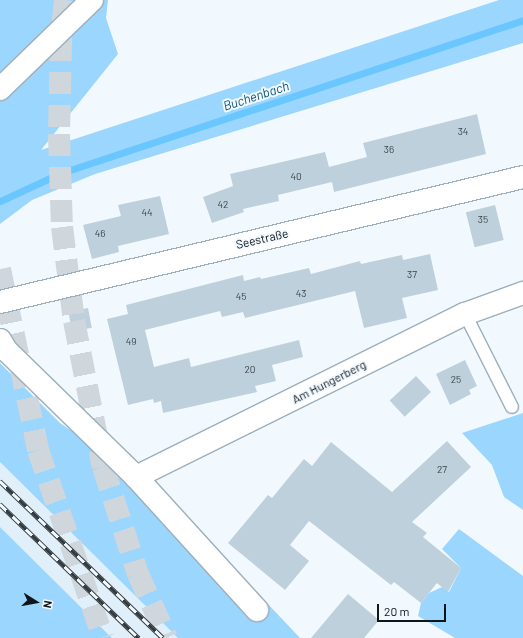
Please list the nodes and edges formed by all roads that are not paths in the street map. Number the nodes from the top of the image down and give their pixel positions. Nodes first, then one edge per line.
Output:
1 (92, 0) edge
2 (0, 89) edge
3 (523, 177) edge
4 (523, 293) edge
5 (0, 302) edge
6 (465, 314) junction
7 (0, 340) edge
8 (512, 407) dead end
9 (136, 477) junction
10 (257, 610) dead end

1 - 2 street
3 - 5 street, Seestraße
4 - 6 street, Am Hungerberg
6 - 8 lane
6 - 9 street, Am Hungerberg
7 - 9 street
9 - 10 street

